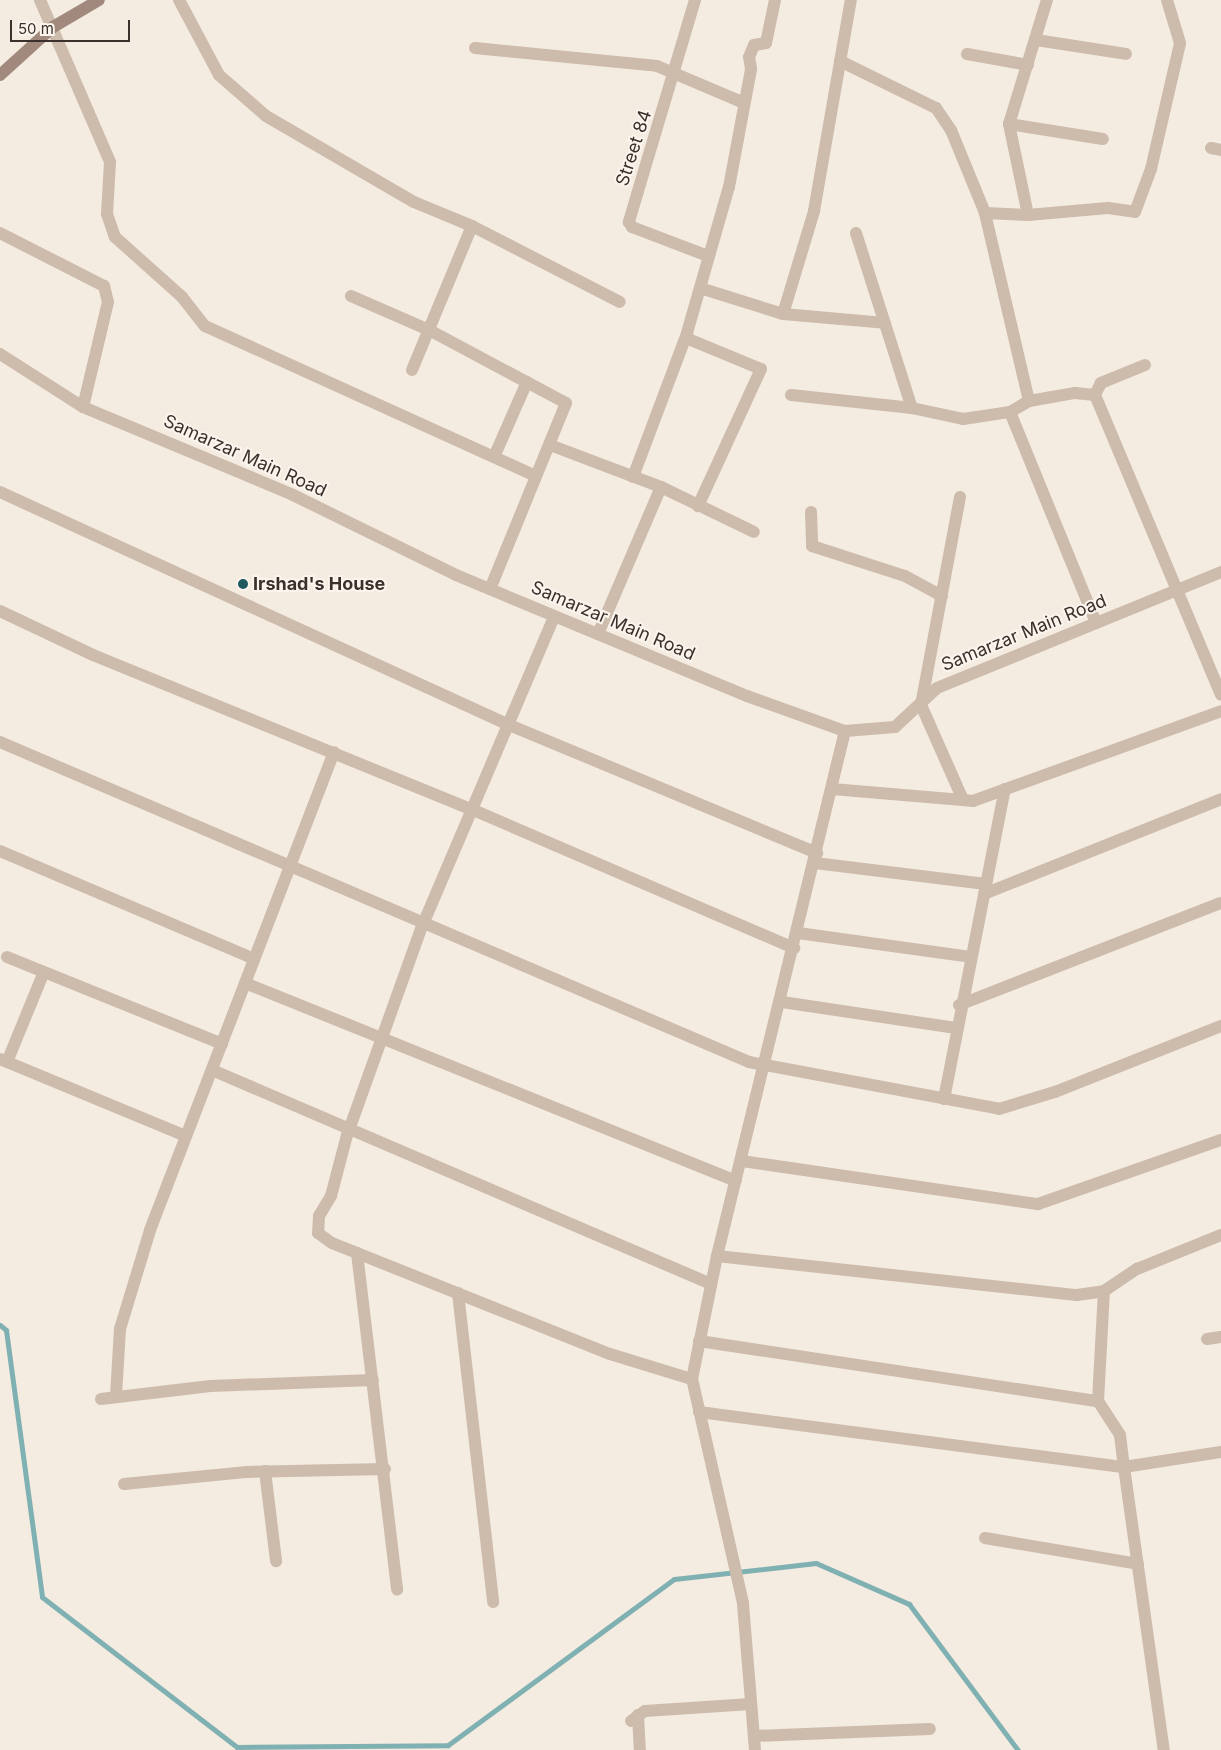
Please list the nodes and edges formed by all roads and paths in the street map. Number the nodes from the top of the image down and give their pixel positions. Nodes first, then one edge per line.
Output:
1 (40, 0) edge
2 (99, 0) edge
3 (179, 0) edge
4 (695, 0) edge
5 (775, 0) edge
6 (850, 0) edge
7 (1047, 0) edge
8 (1167, 0) edge
9 (53, 27) junction
10 (1036, 40) junction
11 (474, 48) dead end
12 (967, 54) dead end
13 (1126, 54) dead end
14 (840, 61) junction
15 (1028, 65) junction
16 (677, 73) junction
17 (0, 76) edge
18 (744, 103) junction
19 (1009, 124) junction
20 (1103, 139) dead end
21 (985, 213) junction
22 (1028, 215) junction
23 (472, 226) junction
24 (0, 233) edge
25 (856, 233) dead end
26 (708, 256) junction
27 (700, 288) junction
28 (352, 296) dead end
29 (620, 302) dead end
30 (783, 314) junction
31 (885, 324) junction
32 (431, 331) junction
33 (686, 338) junction
34 (0, 354) edge
35 (1145, 365) dead end
36 (412, 370) dead end
37 (527, 382) junction
38 (791, 395) dead end
39 (1095, 395) junction
40 (1029, 401) junction
41 (83, 407) junction
42 (912, 408) junction
43 (1010, 412) junction
44 (550, 445) junction
45 (494, 457) junction
46 (536, 476) junction
47 (633, 477) junction
48 (661, 487) junction
49 (0, 492) edge
50 (960, 497) dead end
51 (698, 506) junction
52 (812, 512) dead end
53 (754, 532) dead end
54 (1221, 572) edge
55 (1177, 586) junction
56 (490, 589) junction
57 (942, 596) junction
58 (0, 611) edge
59 (554, 617) junction
60 (1096, 623) junction
61 (598, 634) junction
62 (1221, 695) edge
63 (920, 705) junction
64 (1221, 711) edge
65 (507, 724) junction
66 (845, 732) junction
67 (0, 742) edge
68 (334, 752) junction
69 (832, 789) junction
70 (1005, 789) junction
71 (1221, 798) edge
72 (963, 800) junction
73 (471, 809) junction
74 (0, 851) edge
75 (816, 858) junction
76 (293, 864) junction
77 (985, 889) junction
78 (1221, 903) edge
79 (422, 926) junction
80 (798, 933) junction
81 (794, 948) junction
82 (7, 957) dead end
83 (970, 957) junction
84 (254, 959) junction
85 (44, 972) junction
86 (245, 983) junction
87 (782, 1002) junction
88 (959, 1005) junction
89 (1221, 1026) edge
90 (956, 1028) junction
91 (383, 1035) junction
92 (222, 1044) junction
93 (4, 1061) edge
94 (767, 1066) junction
95 (212, 1070) junction
96 (944, 1099) junction
97 (349, 1128) junction
98 (186, 1136) junction
99 (1221, 1140) edge
100 (742, 1161) junction
101 (736, 1181) junction
102 (1221, 1235) edge
103 (357, 1253) junction
104 (717, 1256) junction
105 (711, 1284) junction
106 (1104, 1291) junction
107 (458, 1293) junction
108 (1221, 1337) edge
109 (1207, 1339) dead end
110 (699, 1341) junction
111 (692, 1379) junction
112 (373, 1380) junction
113 (116, 1396) junction
114 (101, 1399) dead end
115 (1098, 1401) junction
116 (699, 1412) junction
117 (1221, 1452) edge
118 (1124, 1468) junction
119 (384, 1469) junction
120 (265, 1472) junction
121 (124, 1484) dead end
122 (985, 1538) dead end
123 (276, 1560) dead end
124 (1138, 1564) junction
125 (398, 1590) dead end
126 (493, 1602) dead end
127 (751, 1704) junction
128 (930, 1729) dead end
129 (754, 1736) junction
130 (640, 1750) edge
131 (755, 1750) edge
132 (1164, 1750) edge

1 - 9 street
2 - 9 main road
3 - 23 street
4 - 16 street, Street 84
5 - 18 street
6 - 14 street
7 - 10 street
8 - 22 street
9 - 17 main road
9 - 45 street
10 - 13 street
10 - 15 street
11 - 16 street
12 - 15 street
14 - 21 street
14 - 30 street
15 - 19 street
16 - 18 street
16 - 26 street, Street 84
18 - 26 street
19 - 20 street
19 - 22 street
21 - 22 street
21 - 40 street
23 - 29 street
23 - 32 street
24 - 41 street
25 - 31 street
26 - 27 street
27 - 30 street
27 - 33 street
28 - 32 street
30 - 31 street
31 - 42 street
32 - 36 street
32 - 37 street
33 - 47 street
33 - 51 street
34 - 41 street, Samarzar Main Road
35 - 39 street
37 - 44 street
37 - 45 street
38 - 42 street
39 - 40 street
39 - 55 street
40 - 43 street
41 - 56 street, Samarzar Main Road
42 - 43 street
43 - 60 street
44 - 46 street
44 - 47 street
45 - 46 street
46 - 56 street
47 - 48 street
48 - 51 street
48 - 61 street
49 - 65 street
50 - 57 street
51 - 53 street
52 - 57 street
54 - 55 street, Samarzar Main Road
55 - 60 street, Samarzar Main Road
55 - 62 street
56 - 59 street, Samarzar Main Road
57 - 63 street
58 - 68 street
59 - 61 street, Samarzar Main Road
59 - 65 street
60 - 63 street, Samarzar Main Road
61 - 66 street, Samarzar Main Road
63 - 66 street, Samarzar Main Road
63 - 72 street
64 - 70 street
65 - 73 street
65 - 75 street
66 - 69 street
67 - 76 street
68 - 73 street
68 - 76 street
69 - 72 street
69 - 75 street
70 - 72 street
70 - 77 street
71 - 77 street
73 - 79 street
73 - 81 street
74 - 84 street
75 - 77 street
75 - 80 street
76 - 79 street
76 - 84 street
77 - 83 street
78 - 88 street
79 - 91 street
79 - 94 street
80 - 81 street
80 - 83 street
81 - 87 street
82 - 85 street
83 - 88 street
84 - 86 street
85 - 92 street
85 - 93 street
86 - 91 street
86 - 92 street
87 - 90 street
87 - 94 street
88 - 90 street
89 - 96 street
90 - 96 street
91 - 97 street
91 - 101 street
92 - 95 street
93 - 98 street
94 - 96 street
94 - 100 street
95 - 97 street
95 - 98 street
97 - 103 street
97 - 105 street
98 - 113 street
99 - 100 street
100 - 101 street
101 - 104 street
102 - 106 street
103 - 107 street
103 - 112 street
104 - 105 street
104 - 106 street
105 - 110 street
106 - 115 street
107 - 111 street
107 - 126 street
108 - 109 street
110 - 111 street
110 - 115 street
111 - 116 street
112 - 113 street
112 - 119 street
113 - 114 street
115 - 118 street
116 - 118 street
116 - 127 street
117 - 118 street
118 - 124 street
119 - 120 street
119 - 125 street
120 - 121 street
120 - 123 street
122 - 124 street
124 - 132 street
127 - 129 street
127 - 130 street
128 - 129 street
129 - 131 street

